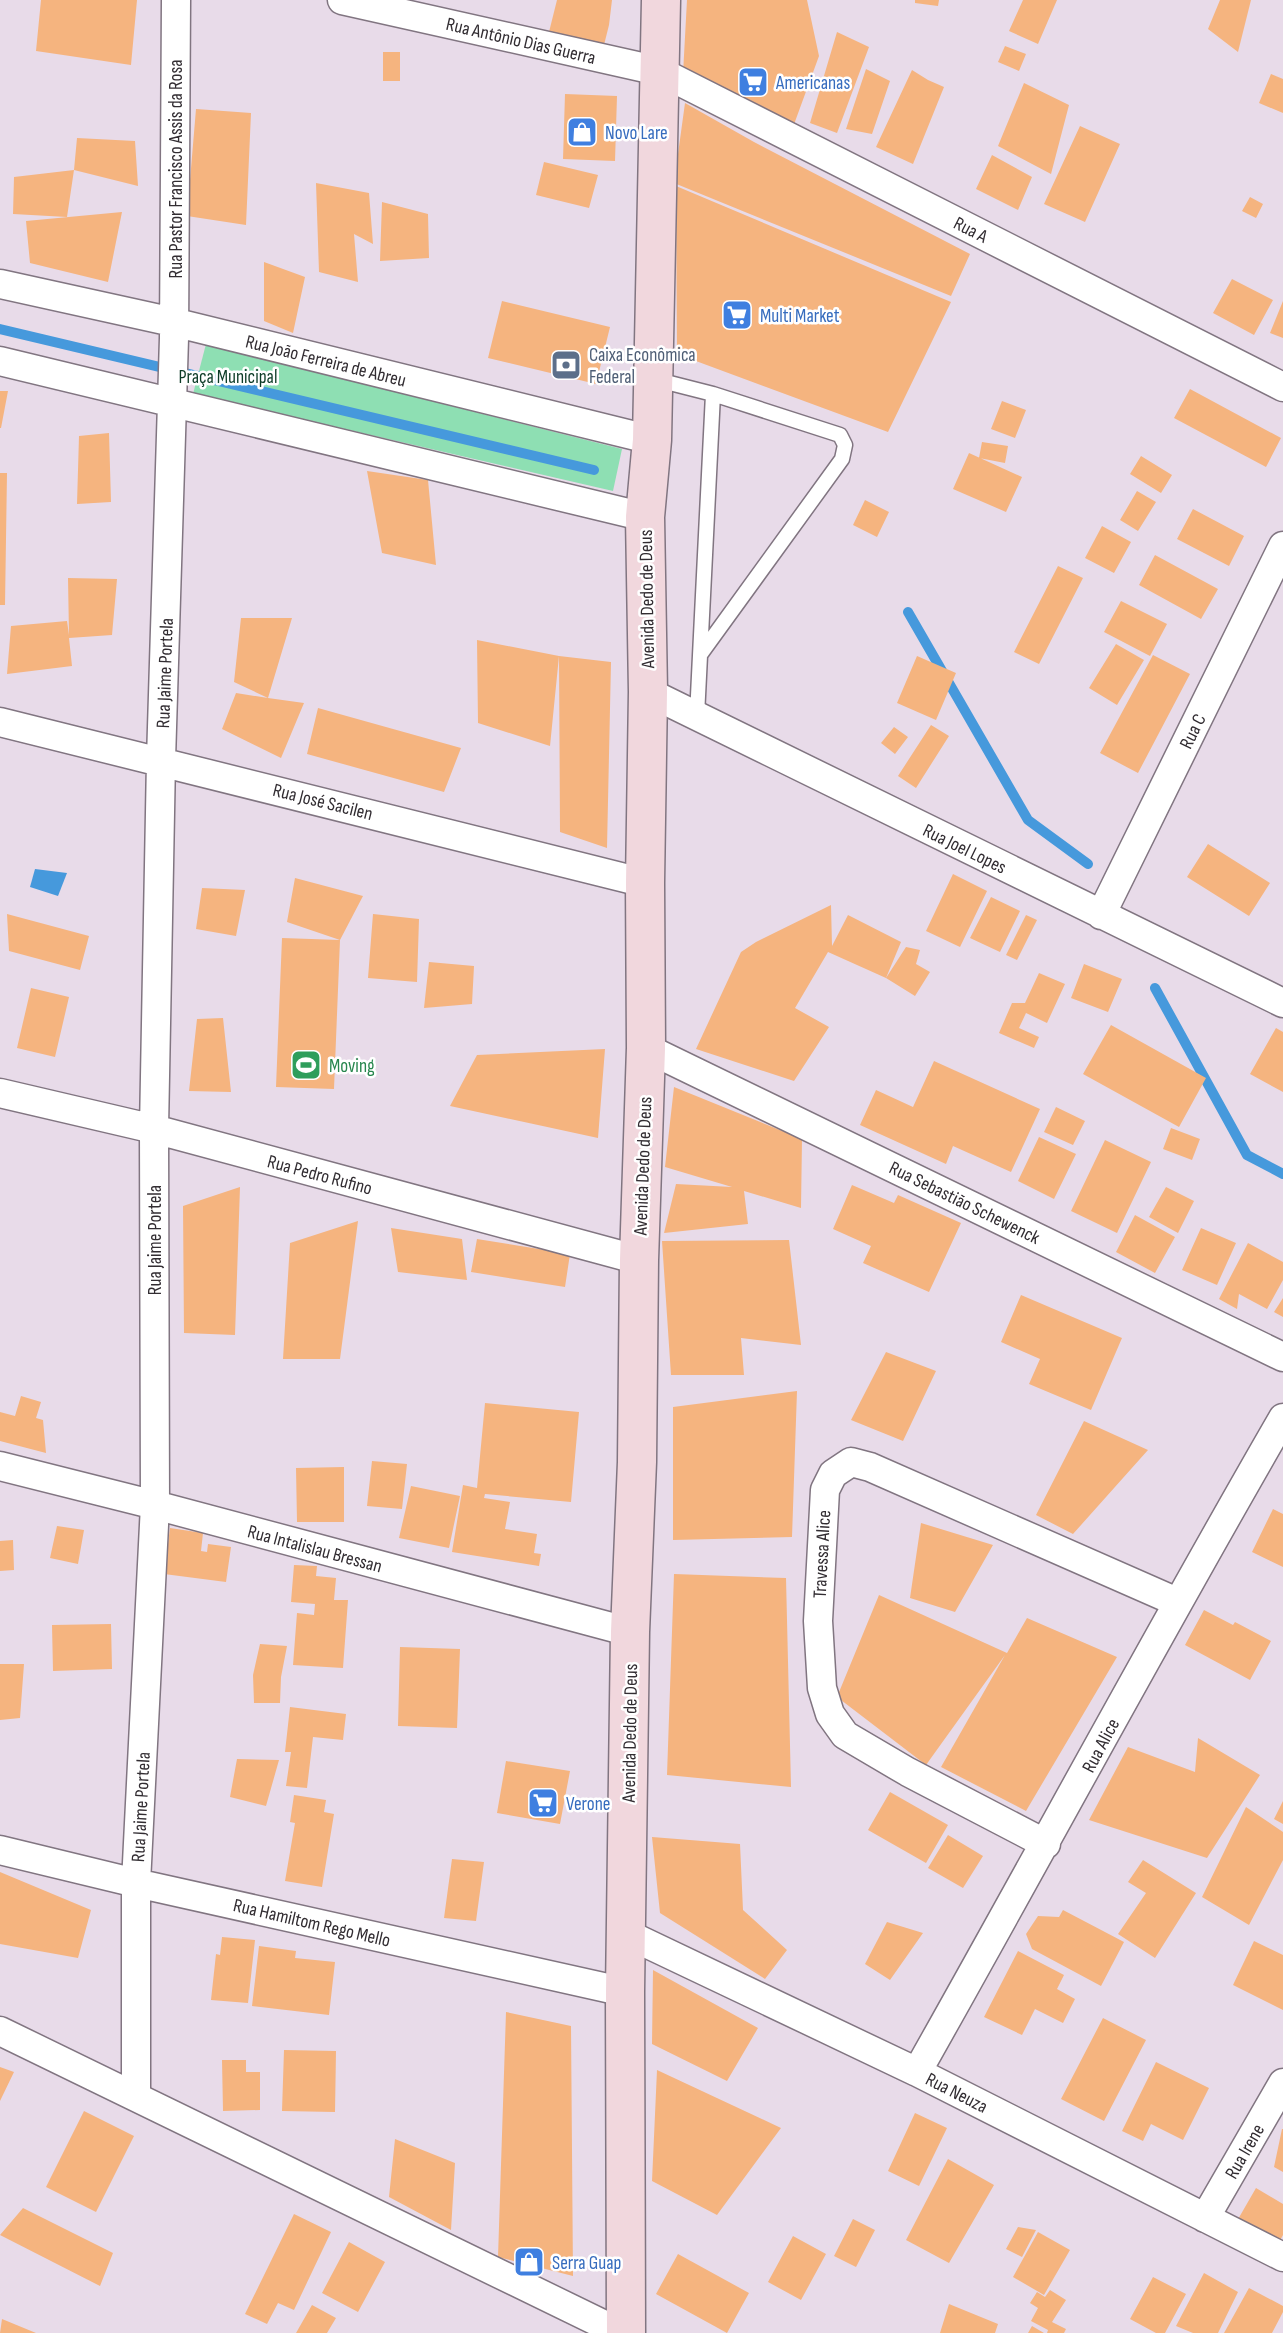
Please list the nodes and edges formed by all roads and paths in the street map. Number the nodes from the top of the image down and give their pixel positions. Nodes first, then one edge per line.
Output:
1 (176, 0) edge
2 (342, 0) edge
3 (661, 0) edge
4 (659, 71) junction
5 (0, 284) edge
6 (174, 330) junction
7 (0, 361) edge
8 (653, 379) junction
9 (1283, 387) edge
10 (172, 393) junction
11 (713, 394) junction
12 (652, 440) junction
13 (645, 517) junction
14 (1283, 546) edge
15 (700, 655) junction
16 (648, 692) junction
17 (697, 716) junction
18 (0, 722) edge
19 (161, 760) junction
20 (645, 883) junction
21 (1101, 915) junction
22 (1283, 1003) edge
23 (646, 1048) junction
24 (0, 1093) edge
25 (154, 1129) junction
26 (639, 1260) junction
27 (1283, 1357) edge
28 (1283, 1418) edge
29 (0, 1466) edge
30 (155, 1505) junction
31 (1177, 1602) junction
32 (630, 1632) junction
33 (1046, 1844) junction
34 (0, 1850) edge
35 (136, 1884) junction
36 (627, 1934) junction
37 (625, 1992) junction
38 (0, 2031) edge
39 (917, 2072) junction
40 (1283, 2083) edge
41 (136, 2096) junction
42 (1205, 2218) junction
43 (1283, 2258) edge
44 (621, 2333) edge
45 (626, 2333) edge

1 - 6 street, Rua Pastor Francisco Assis da Rosa
2 - 4 street, Rua Antônio Dias Guerra
3 - 4 main road, Avenida Dedo de Deus
4 - 8 main road, Avenida Dedo de Deus
4 - 9 street, Rua A
5 - 6 street, Rua João Ferreira de Abreu
6 - 10 street, Rua Pastor Francisco Assis da Rosa
6 - 12 street, Rua João Ferreira de Abreu
7 - 10 street
8 - 11 lane
8 - 12 main road, Avenida Dedo de Deus
10 - 13 street
10 - 19 street, Rua Jaime Portela
11 - 15 lane
11 - 15 lane
12 - 13 main road, Avenida Dedo de Deus
13 - 16 main road, Avenida Dedo de Deus
14 - 21 street, Rua C
15 - 17 lane
16 - 17 street, Rua Joel Lopes
16 - 20 main road, Avenida Dedo de Deus
17 - 21 street, Rua Joel Lopes
18 - 19 street, Rua José Sacilen
19 - 20 street, Rua José Sacilen
19 - 25 street, Rua Jaime Portela
20 - 23 main road, Avenida Dedo de Deus
21 - 22 street, Rua Joel Lopes
23 - 26 main road, Avenida Dedo de Deus
23 - 27 street, Rua Sebastião Schewenck
24 - 25 street, Rua Pedro Rufino
25 - 26 street, Rua Pedro Rufino
25 - 30 street, Rua Jaime Portela
26 - 32 main road, Avenida Dedo de Deus
28 - 31 street, Rua Alice
29 - 30 street, Rua Intalislau Bressan
30 - 32 street, Rua Intalislau Bressan
30 - 35 street, Rua Jaime Portela
31 - 33 street, Rua Alice
31 - 33 street, Travessa Alice
32 - 36 main road, Avenida Dedo de Deus
33 - 39 street, Rua Alice
34 - 35 street, Rua Hamiltom Rego Mello
35 - 37 street, Rua Hamiltom Rego Mello
35 - 41 street, Rua Jaime Portela
36 - 37 main road, Avenida Dedo de Deus
36 - 39 street, Rua Neuza
37 - 45 main road, Avenida Dedo de Deus
38 - 41 street
39 - 42 street, Rua Neuza
40 - 42 street, Rua Irene
41 - 44 street
42 - 43 street, Rua Neuza

